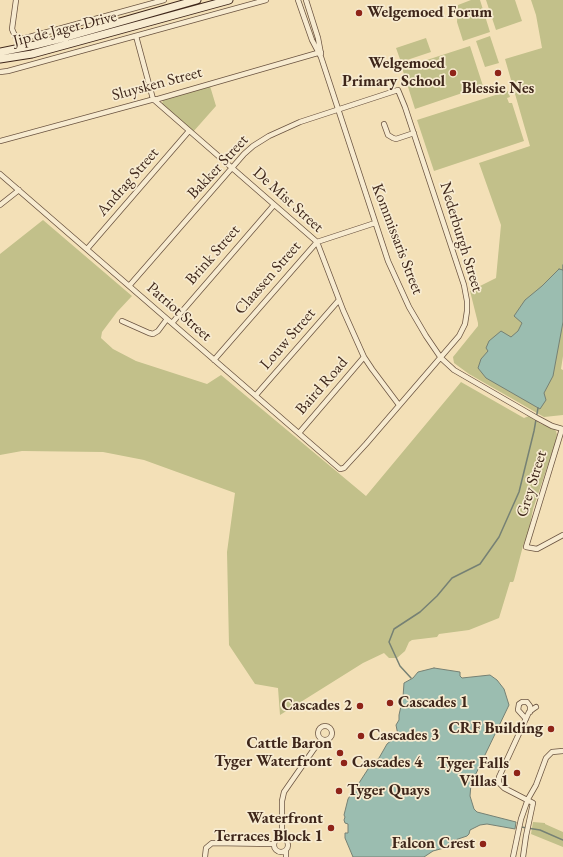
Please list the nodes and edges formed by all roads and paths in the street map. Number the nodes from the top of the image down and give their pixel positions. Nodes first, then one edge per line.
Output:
1 (16, 0) edge
2 (164, 0) edge
3 (197, 0) edge
4 (229, 0) edge
5 (266, 0) edge
6 (298, 0) edge
7 (306, 0) edge
8 (136, 36) junction
9 (0, 52) edge
10 (320, 54) junction
11 (0, 59) edge
12 (0, 72) edge
13 (398, 90) joint
14 (153, 99) junction
15 (338, 109) junction
16 (384, 124) dead end
17 (189, 131) junction
18 (414, 133) junction
19 (0, 141) edge
20 (232, 168) junction
21 (0, 174) edge
22 (19, 190) junction
23 (0, 205) edge
24 (274, 205) junction
25 (375, 223) junction
26 (317, 242) junction
27 (87, 249) junction
28 (130, 286) junction
29 (339, 300) junction
30 (167, 319) junction
31 (122, 321) dead end
32 (172, 323) junction
33 (364, 357) junction
34 (441, 358) junction
35 (214, 360) junction
36 (256, 395) junction
37 (399, 405) junction
38 (562, 429) edge
39 (299, 433) junction
40 (340, 469) joint
41 (563, 535) edge
42 (536, 707) dead end
43 (530, 712) junction
44 (526, 719) junction
45 (318, 737) junction
46 (323, 740) junction
47 (314, 749) junction
48 (563, 751) edge
49 (536, 785) junction
50 (528, 799) junction
51 (533, 803) junction
52 (282, 838) junction
53 (274, 844) junction
54 (286, 851) junction
55 (278, 854) edge
56 (205, 857) edge
57 (286, 857) edge
58 (514, 857) edge
59 (523, 857) edge

1 - 2 street
3 - 9 main road, Jip de Jager Drive
4 - 11 main road, Jip de Jager Drive
5 - 8 street
6 - 10 street, Kommissaris Street
7 - 10 street, Kommissaris Street
8 - 12 street
8 - 14 street
10 - 14 street, Sluysken Street
10 - 15 street, Kommissaris Street
13 - 15 street, Bakker Street
13 - 18 street, Nederburgh Street
14 - 17 street, De Mist Street
14 - 19 street, Sluysken Street
15 - 20 street, Bakker Street
15 - 25 street, Kommissaris Street
16 - 18 street
17 - 20 street, De Mist Street
17 - 27 street, Andrag Street
18 - 34 street, Nederburgh Street
20 - 24 street, De Mist Street
20 - 28 street, Bakker Street
21 - 22 street, Patriot Street
22 - 23 street
22 - 27 street, Patriot Street
24 - 26 street, De Mist Street
24 - 32 street, Brink Street
25 - 26 street, Claassen Street
25 - 34 street, Kommissaris Street
26 - 29 street, De Mist Street
26 - 35 street, Claassen Street
27 - 28 street, Patriot Street
28 - 30 street, Patriot Street
29 - 33 street, De Mist Street
29 - 36 street, Louw Street
30 - 31 street
30 - 32 street, Patriot Street
32 - 35 street, Patriot Street
33 - 37 street, De Mist Street
33 - 39 street, Baird Road
34 - 37 street, Nederburgh Street
34 - 38 street, Kommissaris Street
35 - 36 street, Patriot Street
36 - 39 street, Patriot Street
37 - 40 street, Nederburgh Street
38 - 41 street, Grey Street
39 - 40 street, Patriot Street
42 - 43 street
43 - 44 street
43 - 44 street
44 - 50 street
45 - 46 street
45 - 46 street
45 - 47 street
46 - 47 street
47 - 52 street
48 - 49 street
49 - 50 street
49 - 51 street
50 - 51 street
50 - 58 street
51 - 59 street
52 - 53 street
52 - 54 street
53 - 55 street
53 - 56 street
54 - 55 street
54 - 57 street

